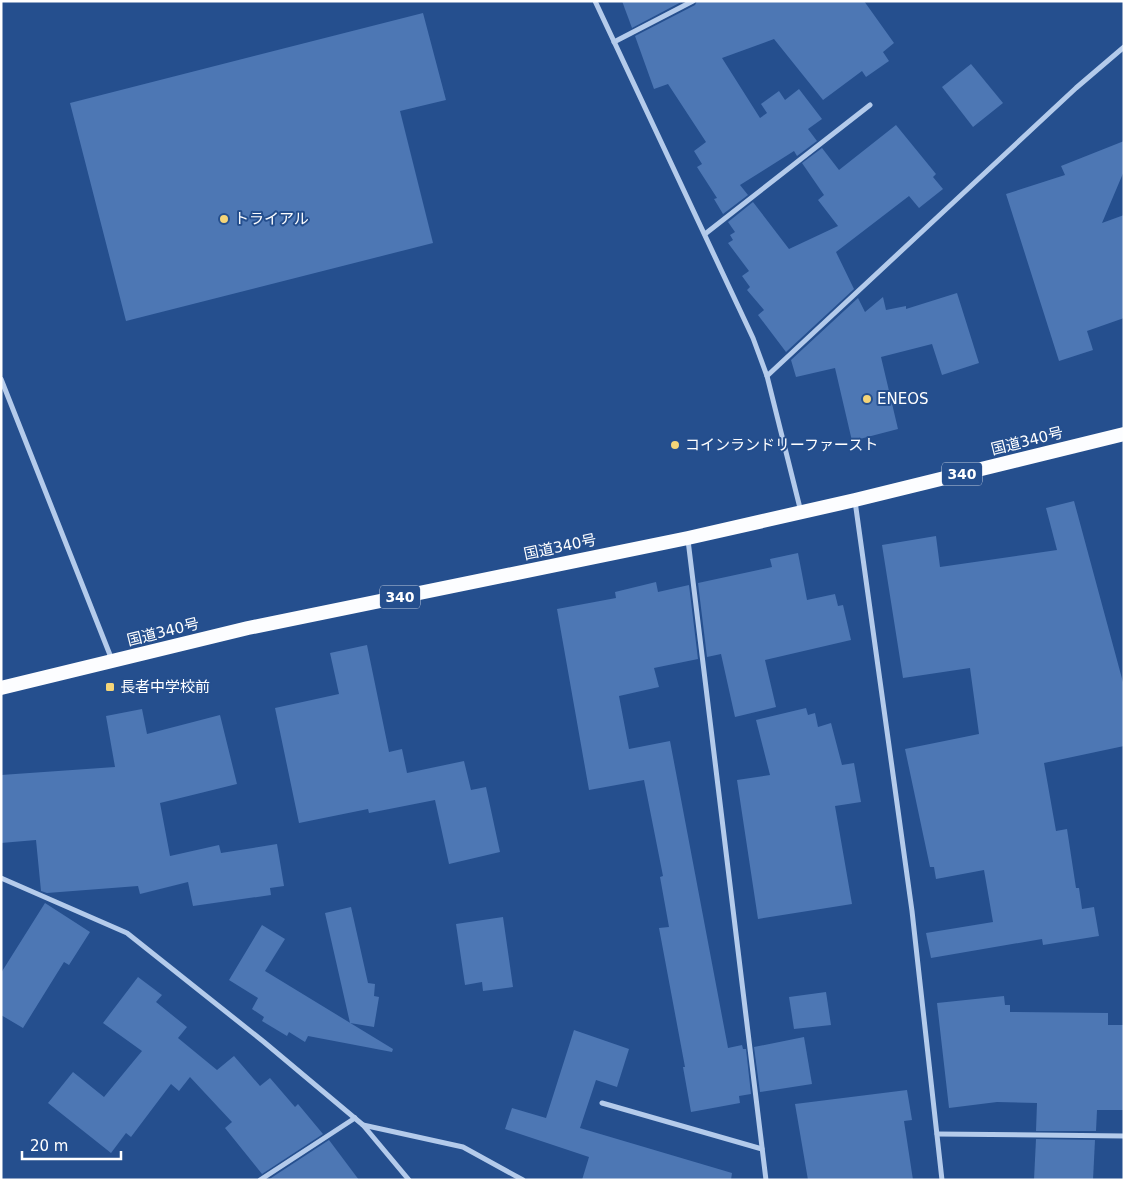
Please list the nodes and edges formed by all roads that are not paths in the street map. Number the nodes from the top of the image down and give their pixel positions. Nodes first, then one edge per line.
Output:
1 (595, 1) edge
2 (693, 1) edge
3 (614, 42) junction
4 (1124, 47) edge
5 (870, 105) dead end
6 (705, 234) junction
7 (767, 376) junction
8 (1, 379) edge
9 (1124, 434) edge
10 (855, 500) junction
11 (801, 512) junction
12 (688, 538) junction
13 (112, 661) junction
14 (1, 688) edge
15 (1, 878) edge
16 (602, 1103) dead end
17 (355, 1118) junction
18 (363, 1124) junction
19 (937, 1134) junction
20 (1124, 1136) edge
21 (762, 1149) junction
22 (260, 1180) edge
23 (409, 1180) edge
24 (522, 1180) edge
25 (766, 1180) edge
26 (942, 1180) edge

1 - 3 street
2 - 3 street
3 - 6 street
4 - 7 street
5 - 6 street
6 - 7 street
7 - 11 street
8 - 13 street
9 - 10 highway, 国道340号 / 340
10 - 11 highway, 国道340号 / 340
10 - 19 street
11 - 12 highway, 国道340号 / 340
12 - 13 highway, 国道340号 / 340
12 - 21 street
13 - 14 highway, 国道340号 / 340
15 - 17 street
16 - 21 street
17 - 18 street
17 - 22 street
18 - 23 street
18 - 24 street
19 - 20 street
19 - 26 street
21 - 25 street

